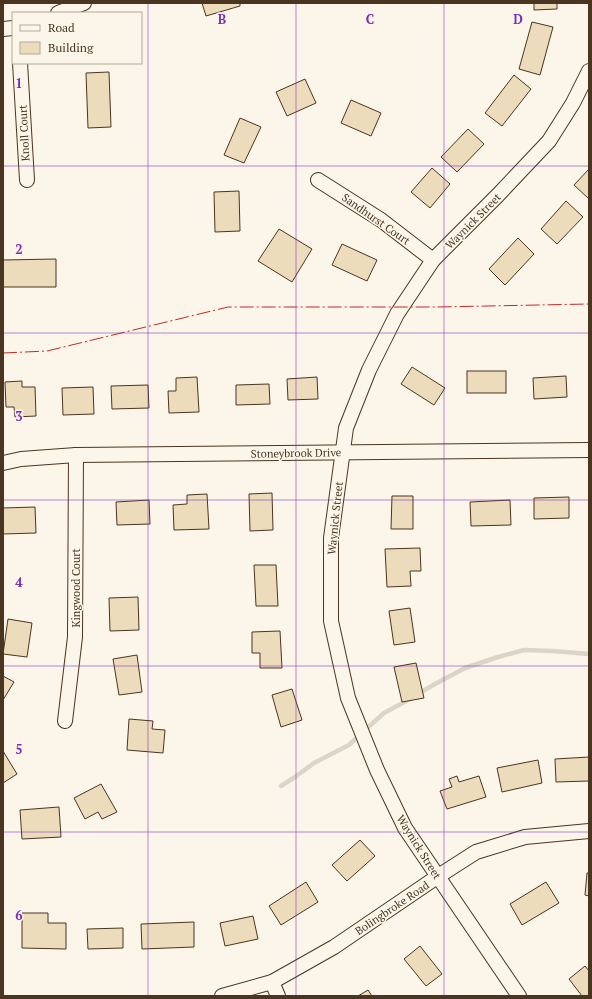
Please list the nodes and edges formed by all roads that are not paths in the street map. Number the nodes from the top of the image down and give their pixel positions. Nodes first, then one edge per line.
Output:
1 (84, 3) edge
2 (61, 12) edge
3 (20, 64) edge
4 (589, 71) edge
5 (27, 180) dead end
6 (318, 180) dead end
7 (434, 260) junction
8 (589, 450) edge
9 (343, 452) junction
10 (76, 455) junction
11 (3, 463) edge
12 (65, 721) dead end
13 (589, 830) edge
14 (438, 877) junction
15 (272, 982) junction
16 (222, 996) edge
17 (278, 996) edge
18 (519, 996) edge

1 - 2 street
3 - 5 street, Knoll Court
4 - 7 street, Waynick Street
6 - 7 street, Sandhurst Court
7 - 9 street, Waynick Street
8 - 9 street, Stoneybrook Drive
9 - 10 street, Stoneybrook Drive
9 - 14 street, Waynick Street
10 - 11 street, Stoneybrook Drive
10 - 12 street, Kingwood Court
13 - 14 street, Bolingbroke Road
14 - 15 street, Bolingbroke Road
14 - 18 street, Waynick Street
15 - 16 street, Bolingbroke Road
15 - 17 street

